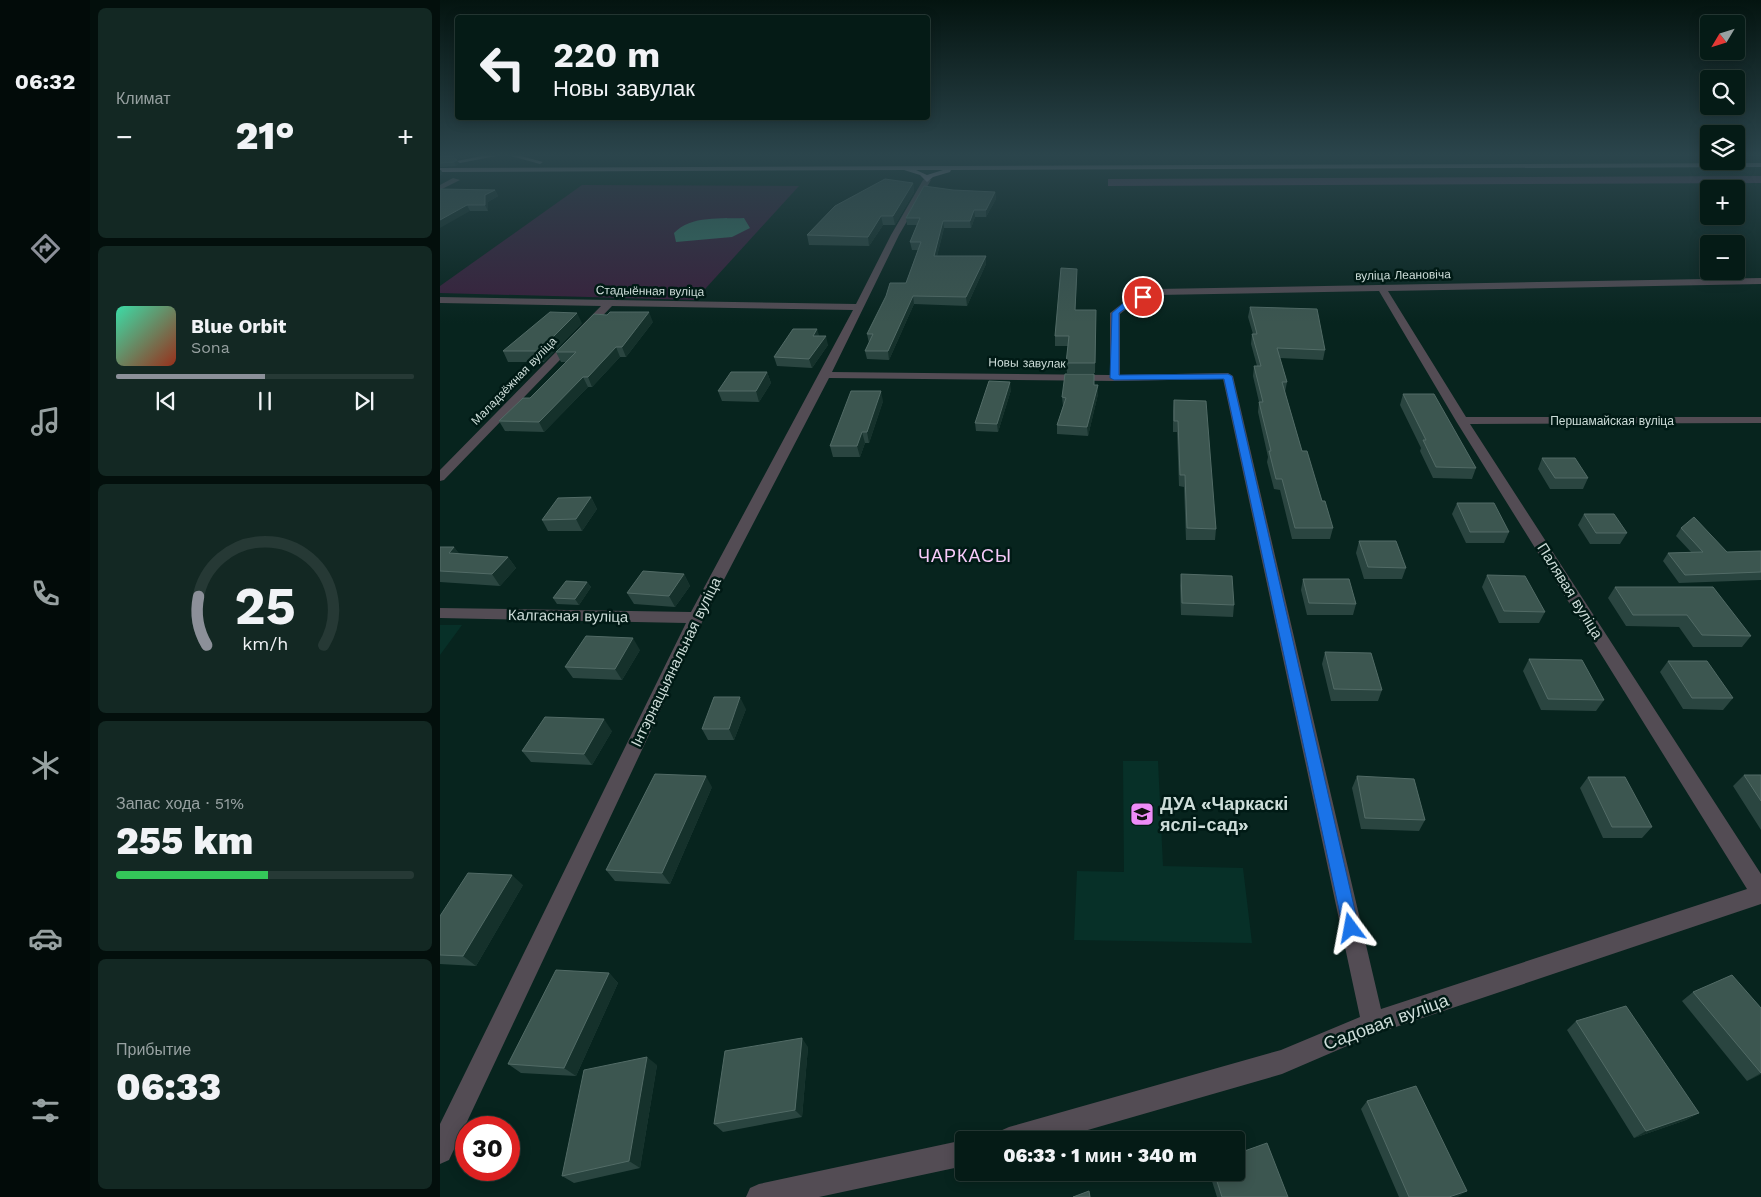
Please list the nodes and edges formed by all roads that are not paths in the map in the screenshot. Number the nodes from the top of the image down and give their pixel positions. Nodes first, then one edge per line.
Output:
1 (908, 212) edge
2 (1761, 281) edge
3 (1382, 288) junction
4 (440, 300) edge
5 (608, 303) junction
6 (859, 307) junction
7 (825, 375) junction
8 (1114, 378) junction
9 (1761, 420) edge
10 (1462, 421) junction
11 (440, 477) edge
12 (440, 613) edge
13 (696, 618) junction
14 (1761, 893) edge
15 (1373, 1023) junction
16 (1040, 1131) edge
17 (440, 1150) edge
18 (955, 1155) edge
19 (759, 1197) edge

1 - 6 street, Інтэрнацыянальная вуліца
2 - 3 street, вуліца Леановіча
3 - 8 street, вуліца Леановіча
3 - 10 street, Палявая вуліца
4 - 5 street, Стадыённая вуліца
5 - 6 street, Стадыённая вуліца
5 - 11 street, Маладзёжная вуліца
6 - 7 street, Інтэрнацыянальная вуліца
7 - 8 street, Новы завулак
7 - 13 street, Інтэрнацыянальная вуліца
8 - 15 street, Новы завулак
9 - 10 street, Першамайская вуліца
10 - 14 street, Палявая вуліца
12 - 13 street, Калгасная вуліца
13 - 17 street, Інтэрнацыянальная вуліца
14 - 15 street, Садовая вуліца
15 - 16 street, Садовая вуліца
18 - 19 street

